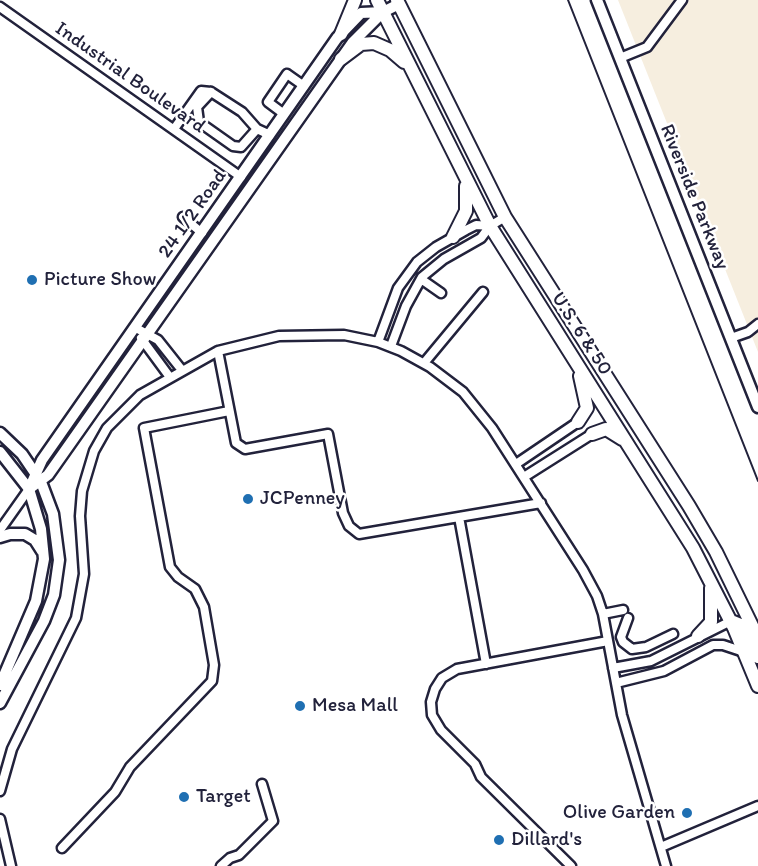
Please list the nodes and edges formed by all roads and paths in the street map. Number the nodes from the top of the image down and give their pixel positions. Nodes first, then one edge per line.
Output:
1 (355, 0) edge
2 (377, 0) edge
3 (597, 0) edge
4 (682, 0) edge
5 (401, 1) edge
6 (0, 7) edge
7 (383, 12) junction
8 (340, 34) junction
9 (620, 58) junction
10 (341, 59) junction
11 (409, 68) junction
12 (304, 86) junction
13 (211, 92) junction
14 (284, 114) junction
15 (174, 129) junction
16 (256, 129) junction
17 (270, 135) junction
18 (461, 171) junction
19 (241, 177) junction
20 (251, 188) junction
21 (183, 216) dead end
22 (505, 217) junction
23 (490, 226) junction
24 (202, 233) junction
25 (219, 233) junction
26 (453, 237) junction
27 (417, 262) junction
28 (424, 275) junction
29 (483, 292) dead end
30 (441, 293) dead end
31 (758, 324) edge
32 (136, 328) junction
33 (146, 338) junction
34 (731, 338) junction
35 (378, 342) junction
36 (391, 346) junction
37 (218, 351) junction
38 (575, 361) junction
39 (424, 363) junction
40 (181, 369) junction
41 (169, 376) junction
42 (758, 407) edge
43 (230, 411) junction
44 (578, 423) joint
45 (0, 433) edge
46 (592, 434) joint
47 (632, 450) junction
48 (0, 452) edge
49 (516, 464) junction
50 (35, 472) junction
51 (524, 477) junction
52 (41, 482) junction
53 (29, 489) junction
54 (541, 503) junction
55 (459, 517) junction
56 (0, 530) edge
57 (0, 537) edge
58 (716, 552) junction
59 (44, 559) junction
60 (713, 584) junction
61 (603, 614) junction
62 (731, 621) junction
63 (758, 621) edge
64 (673, 634) dead end
65 (698, 636) junction
66 (758, 638) edge
67 (608, 641) junction
68 (744, 652) junction
69 (758, 657) edge
70 (486, 664) junction
71 (614, 668) junction
72 (616, 683) junction
73 (0, 685) edge
74 (758, 686) edge
75 (0, 703) edge
76 (262, 784) dead end
77 (0, 791) edge
78 (758, 806) edge
79 (0, 819) edge
80 (661, 847) junction
81 (62, 848) dead end
82 (11, 866) edge
83 (221, 866) edge
84 (571, 866) edge
85 (666, 866) edge

1 - 8 highway
2 - 7 highway, U.S. 6 & 50
3 - 9 main road, Riverside Parkway
4 - 9 street
5 - 7 main road, 24 1/2 Road
5 - 22 highway, U.S. 6 & 50
6 - 15 street, Industrial Boulevard
7 - 8 main road, 24 1/2 Road
7 - 10 main road, 24 1/2 Road
7 - 11 highway, U.S. 6 & 50
8 - 12 main road, 24 1/2 Road
9 - 34 main road, Riverside Parkway
10 - 11 highway
10 - 20 main road, 24 1/2 Road
11 - 18 highway, U.S. 6 & 50
12 - 14 main road, 24 1/2 Road
12 - 14 street
13 - 15 street
13 - 16 street
13 - 16 street
14 - 17 main road, 24 1/2 Road
15 - 19 street, Industrial Boulevard
16 - 17 street
17 - 19 main road, 24 1/2 Road
17 - 20 main road
18 - 23 highway, U.S. 6 & 50
18 - 26 highway
19 - 24 main road, 24 1/2 Road
19 - 25 main road
20 - 25 main road, 24 1/2 Road
21 - 24 street
22 - 23 street
22 - 58 highway, U.S. 6 & 50
23 - 26 street
23 - 28 street
23 - 38 highway, U.S. 6 & 50
24 - 32 main road, 24 1/2 Road
25 - 33 main road, 24 1/2 Road
26 - 27 street
27 - 28 street
27 - 35 street
28 - 30 street
28 - 36 street
29 - 39 street
31 - 34 street
32 - 33 street
32 - 50 main road, 24 1/2 Road
33 - 40 street
33 - 41 street
33 - 52 main road, 24 1/2 Road
34 - 42 main road, Riverside Parkway
35 - 36 street
35 - 37 street
36 - 39 street
37 - 40 street
37 - 43 street
38 - 44 highway
38 - 47 highway, U.S. 6 & 50
39 - 49 street
40 - 41 street
41 - 77 street
43 - 55 street
43 - 81 street
44 - 49 street
45 - 50 main road
46 - 47 highway
46 - 51 street
47 - 60 highway, U.S. 6 & 50
48 - 53 main road
49 - 51 street
50 - 52 main road
50 - 53 main road, 24 1/2 Road
51 - 54 street
52 - 53 main road, 24 1/2 Road
52 - 75 main road
53 - 56 street, 24 1/2 Road
53 - 59 main road
54 - 55 street
54 - 61 street
55 - 70 street
57 - 59 main road
58 - 63 highway
58 - 66 highway, U.S. 6 & 50
59 - 73 main road
60 - 62 highway, U.S. 6 & 50
60 - 65 highway
61 - 64 street
61 - 67 street
62 - 65 street
62 - 68 highway, U.S. 6 & 50
62 - 69 highway
65 - 71 street
67 - 70 street
67 - 71 street
68 - 72 street
68 - 74 highway, U.S. 6 & 50
70 - 84 street
71 - 72 street
72 - 80 street
76 - 83 street
78 - 80 street
79 - 82 street
80 - 85 street

